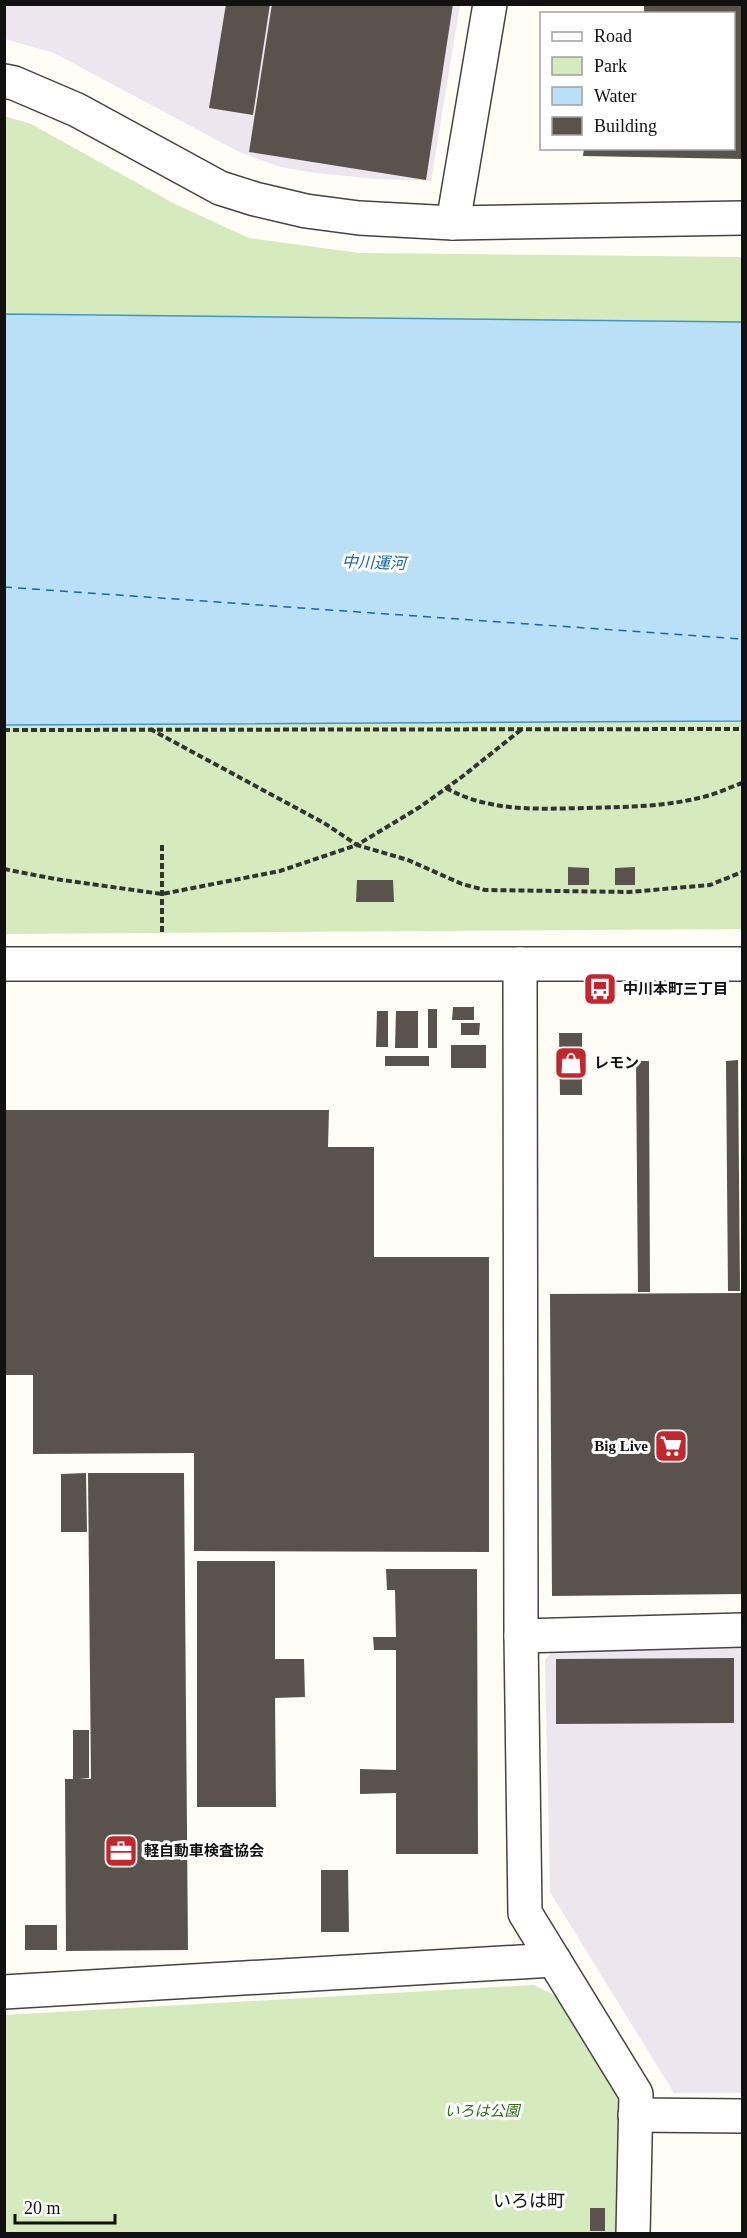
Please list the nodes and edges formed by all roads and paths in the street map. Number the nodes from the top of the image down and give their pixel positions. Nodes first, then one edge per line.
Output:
1 (489, 4) edge
2 (4, 81) edge
3 (742, 218) edge
4 (453, 223) junction
5 (149, 729) junction
6 (522, 729) junction
7 (742, 729) edge
8 (4, 730) edge
9 (742, 783) edge
10 (446, 788) junction
11 (162, 844) dead end
12 (357, 845) junction
13 (4, 869) edge
14 (742, 872) edge
15 (162, 894) junction
16 (161, 963) junction
17 (4, 964) edge
18 (520, 964) junction
19 (742, 964) edge
20 (742, 1630) edge
21 (521, 1636) junction
22 (554, 1960) junction
23 (4, 1992) edge
24 (635, 2115) junction
25 (742, 2116) edge
26 (633, 2234) edge

1 - 4 street
2 - 4 street
3 - 4 street
5 - 6 path
5 - 8 path
5 - 12 path
6 - 7 path
6 - 10 path
9 - 10 path
10 - 12 path
11 - 15 path
12 - 14 path
12 - 15 path
13 - 15 path
15 - 16 path
16 - 17 street
16 - 18 street
18 - 19 street
18 - 21 street
20 - 21 street
21 - 22 street
22 - 23 street
22 - 24 street
24 - 25 street
24 - 26 street

